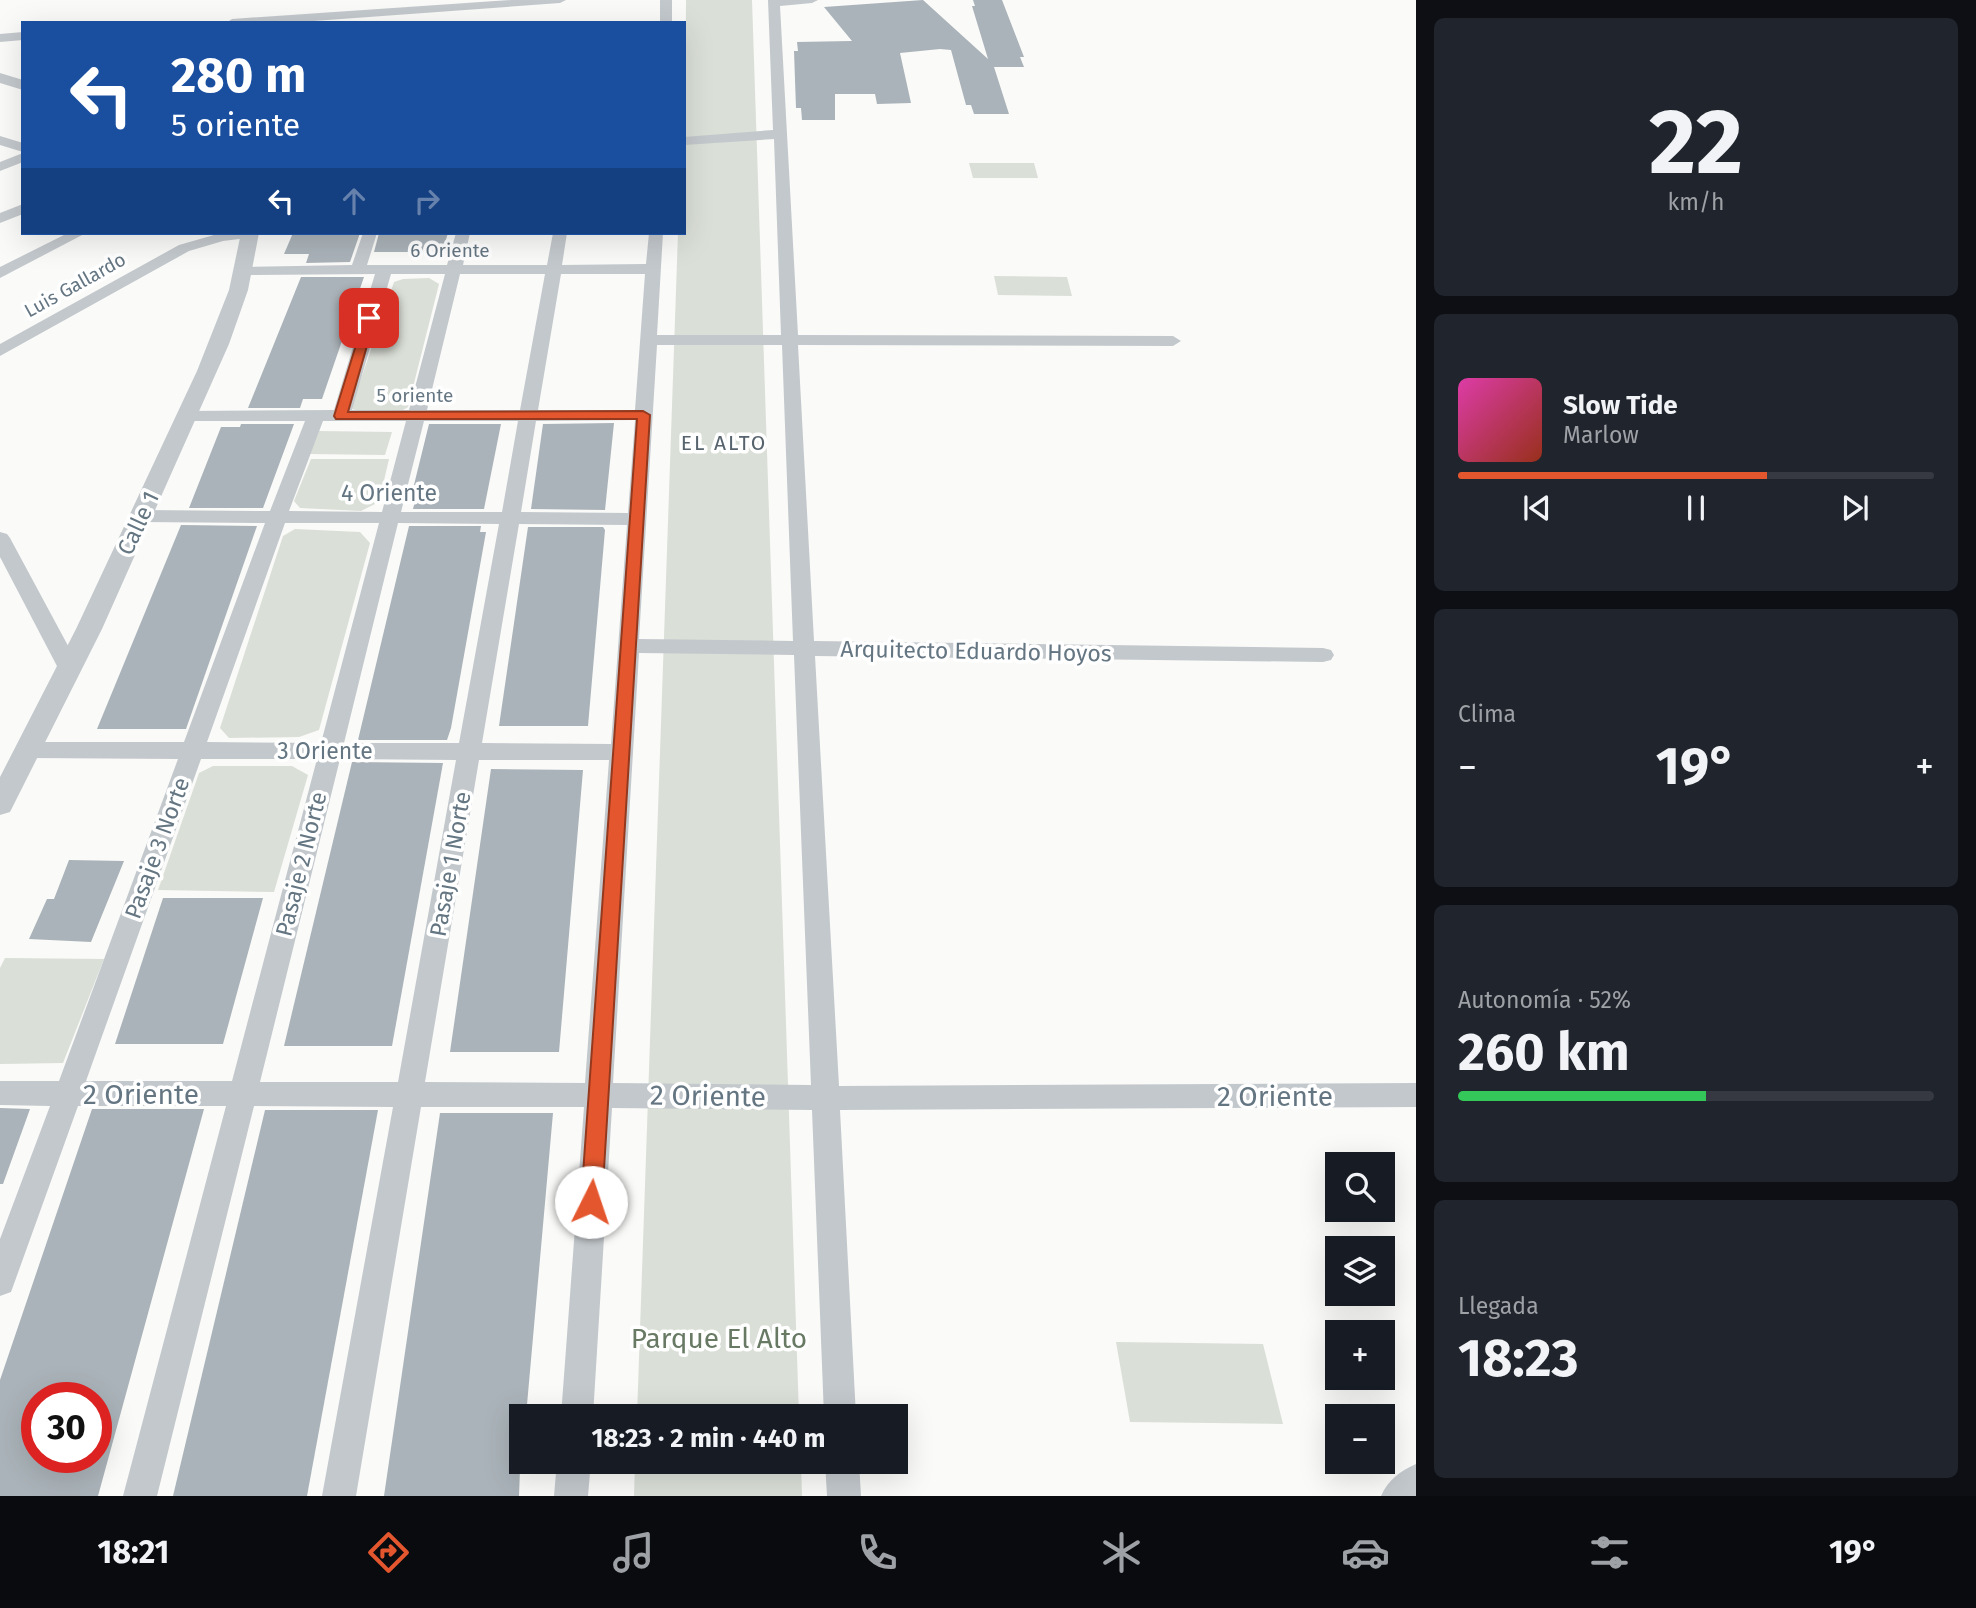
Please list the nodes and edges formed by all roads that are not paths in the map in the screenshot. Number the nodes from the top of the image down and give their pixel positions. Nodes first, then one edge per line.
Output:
1 (560, 0) edge
2 (666, 0) edge
3 (812, 0) edge
4 (774, 1) edge
5 (318, 3) dead end
6 (317, 20) edge
7 (289, 21) edge
8 (666, 21) edge
9 (21, 36) edge
10 (0, 38) edge
11 (0, 78) edge
12 (21, 84) edge
13 (781, 134) junction
14 (0, 140) edge
15 (686, 141) edge
16 (21, 147) edge
17 (21, 158) edge
18 (0, 167) edge
19 (21, 209) edge
20 (0, 219) edge
21 (75, 235) edge
22 (236, 235) edge
23 (250, 235) edge
24 (369, 235) edge
25 (462, 235) edge
26 (560, 235) edge
27 (656, 235) edge
28 (653, 269) junction
29 (246, 270) junction
30 (358, 270) junction
31 (384, 270) junction
32 (453, 270) junction
33 (553, 270) junction
34 (0, 273) edge
35 (649, 340) junction
36 (791, 340) junction
37 (1173, 341) dead end
38 (0, 351) edge
39 (643, 415) junction
40 (187, 416) junction
41 (316, 416) junction
42 (341, 416) junction
43 (416, 416) junction
44 (528, 416) junction
45 (142, 516) junction
46 (276, 517) junction
47 (390, 517) junction
48 (510, 518) junction
49 (636, 519) junction
50 (0, 538) edge
51 (629, 646) junction
52 (805, 649) junction
53 (1323, 654) dead end
54 (69, 667) junction
55 (30, 750) junction
56 (193, 750) junction
57 (330, 751) junction
58 (469, 752) junction
59 (621, 752) junction
60 (0, 804) edge
61 (0, 1093) edge
62 (66, 1093) junction
63 (243, 1094) junction
64 (409, 1094) junction
65 (598, 1095) junction
66 (1416, 1095) edge
67 (825, 1098) junction
68 (0, 1281) edge
69 (578, 1404) edge
70 (839, 1404) edge
71 (573, 1474) edge
72 (843, 1474) edge
73 (1416, 1481) edge
74 (140, 1496) edge
75 (339, 1496) edge
76 (571, 1496) edge
77 (844, 1496) edge
78 (1398, 1496) edge

1 - 6 street
2 - 8 street
3 - 4 street
4 - 13 street
5 - 6 street
6 - 7 street
9 - 10 street
11 - 12 street
13 - 15 street
13 - 36 street
14 - 16 street
17 - 18 street
19 - 20 street
21 - 34 street
22 - 38 street, Luis Gallardo
23 - 29 street, Calle 1
24 - 30 street
25 - 32 street, Pasaje 2 Norte
26 - 33 street, Pasaje 1 Norte
27 - 28 street
28 - 33 street, 6 Oriente
28 - 35 street
29 - 30 street, 6 Oriente
29 - 40 street, Calle 1
30 - 31 street, 6 Oriente
31 - 32 street, 6 Oriente
31 - 42 street
32 - 33 street, 6 Oriente
32 - 43 street, Pasaje 2 Norte
33 - 44 street, Pasaje 1 Norte
35 - 36 street
35 - 39 street
36 - 37 street
36 - 52 street
39 - 44 street, 5 oriente
39 - 49 street
40 - 41 street, 5 oriente
40 - 45 street, Calle 1
41 - 42 street, 5 oriente
41 - 46 street, Pasaje 3 Norte
42 - 43 street, 5 oriente
43 - 44 street, 5 oriente
43 - 47 street, Pasaje 2 Norte
44 - 48 street, Pasaje 1 Norte
45 - 46 street, 4 Oriente
45 - 54 street, Calle 1
46 - 47 street, 4 Oriente
46 - 56 street, Pasaje 3 Norte
47 - 48 street, 4 Oriente
47 - 57 street, Pasaje 2 Norte
48 - 49 street, 4 Oriente
48 - 58 street, Pasaje 1 Norte
49 - 51 street
50 - 54 street
51 - 52 street, Arquitecto Eduardo Hoyos
51 - 59 street
52 - 53 street, Arquitecto Eduardo Hoyos
52 - 67 street
54 - 55 street, Calle 1
55 - 56 street, 3 Oriente
55 - 60 street, Calle 1
56 - 57 street, 3 Oriente
56 - 62 street, Pasaje 3 Norte
57 - 58 street, 3 Oriente
57 - 63 street, Pasaje 2 Norte
58 - 59 street, 3 Oriente
58 - 64 street, Pasaje 1 Norte
59 - 65 street
61 - 62 street, 2 Oriente
62 - 63 street, 2 Oriente
62 - 68 street, Pasaje 3 Norte
63 - 64 street, 2 Oriente
63 - 74 street, Pasaje 2 Norte
64 - 65 street, 2 Oriente
64 - 75 street, Pasaje 1 Norte
65 - 67 street, 2 Oriente
65 - 69 street
66 - 67 street, 2 Oriente
67 - 70 street
71 - 76 street
72 - 77 street
73 - 78 street

